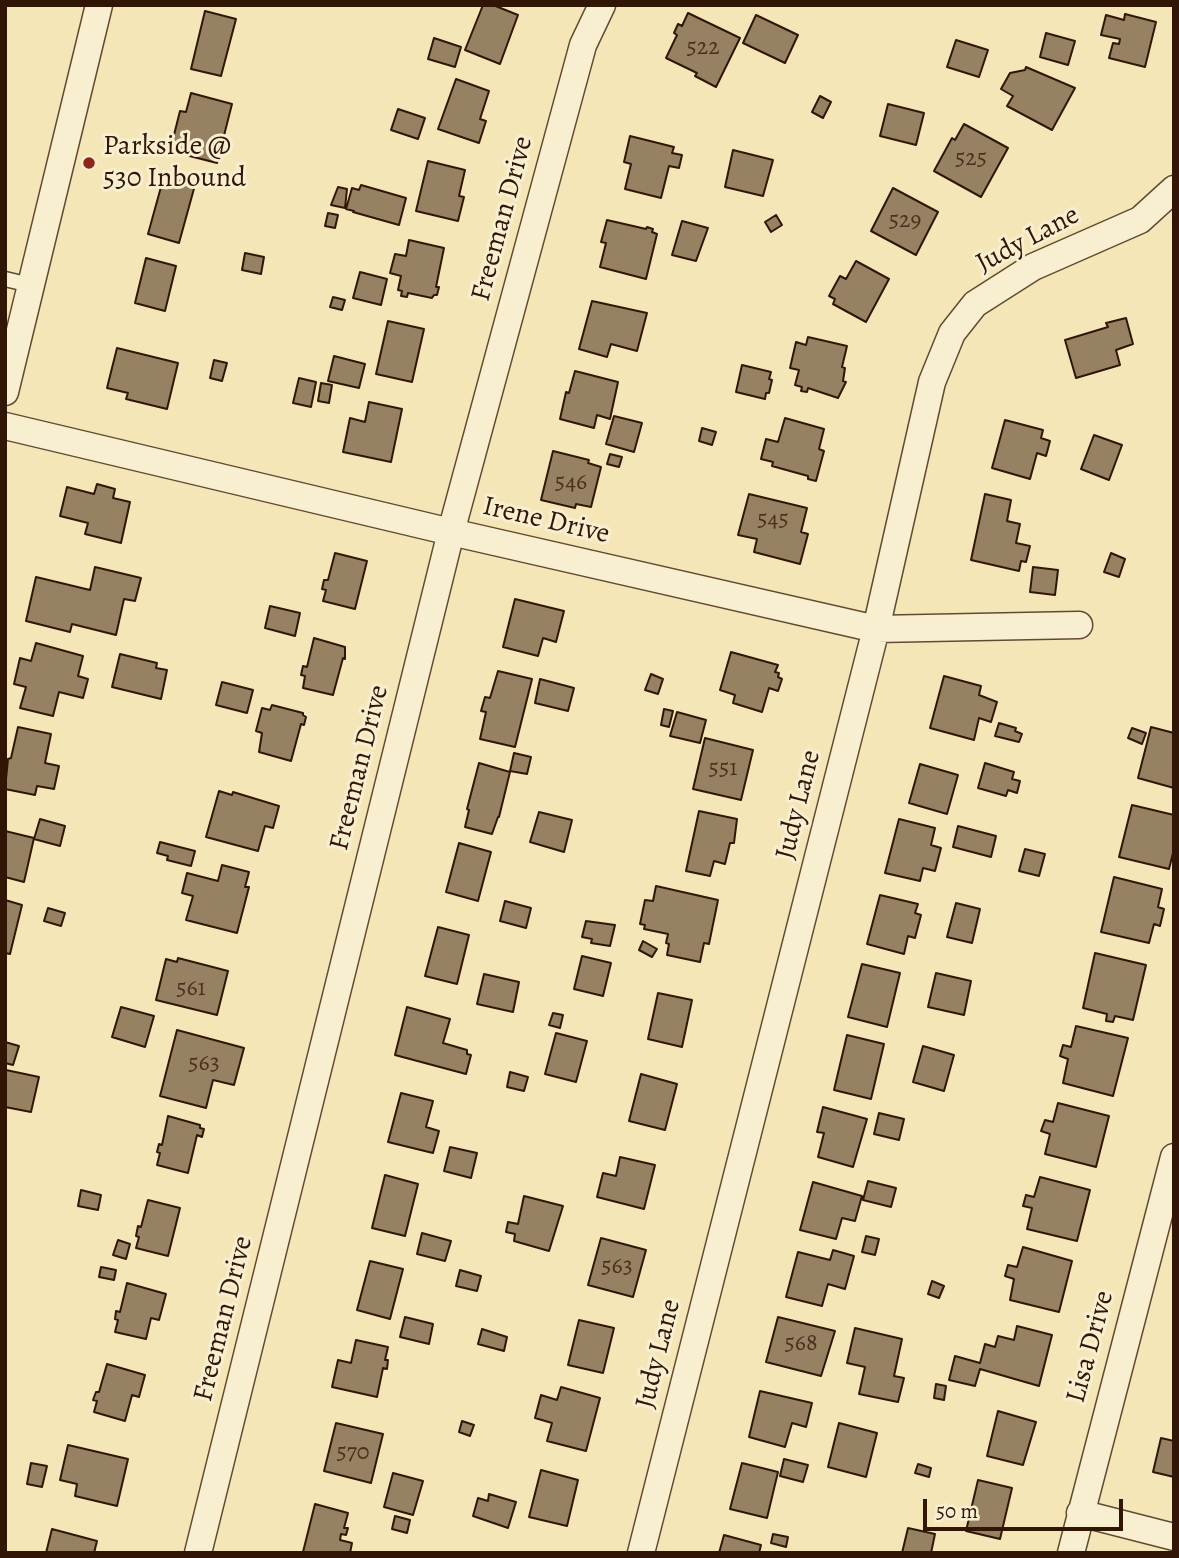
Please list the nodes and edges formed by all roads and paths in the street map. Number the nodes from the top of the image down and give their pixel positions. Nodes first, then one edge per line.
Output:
1 (99, 5) edge
2 (602, 5) edge
3 (1174, 189) edge
4 (18, 282) edge
5 (6, 382) edge
6 (5, 426) edge
7 (451, 532) junction
8 (1079, 625) dead end
9 (876, 629) junction
10 (1173, 1167) edge
11 (1080, 1513) junction
12 (1174, 1537) edge
13 (198, 1553) edge
14 (641, 1553) edge
15 (1071, 1553) edge

1 - 4 street
2 - 7 street, Freeman Drive
3 - 9 street, Judy Lane
4 - 5 street
6 - 7 street, Irene Drive
7 - 9 street, Irene Drive
7 - 13 street, Freeman Drive
8 - 9 street, Irene Drive
9 - 14 street, Judy Lane
10 - 11 street, Lisa Drive
11 - 12 street
11 - 15 street, Lisa Drive

